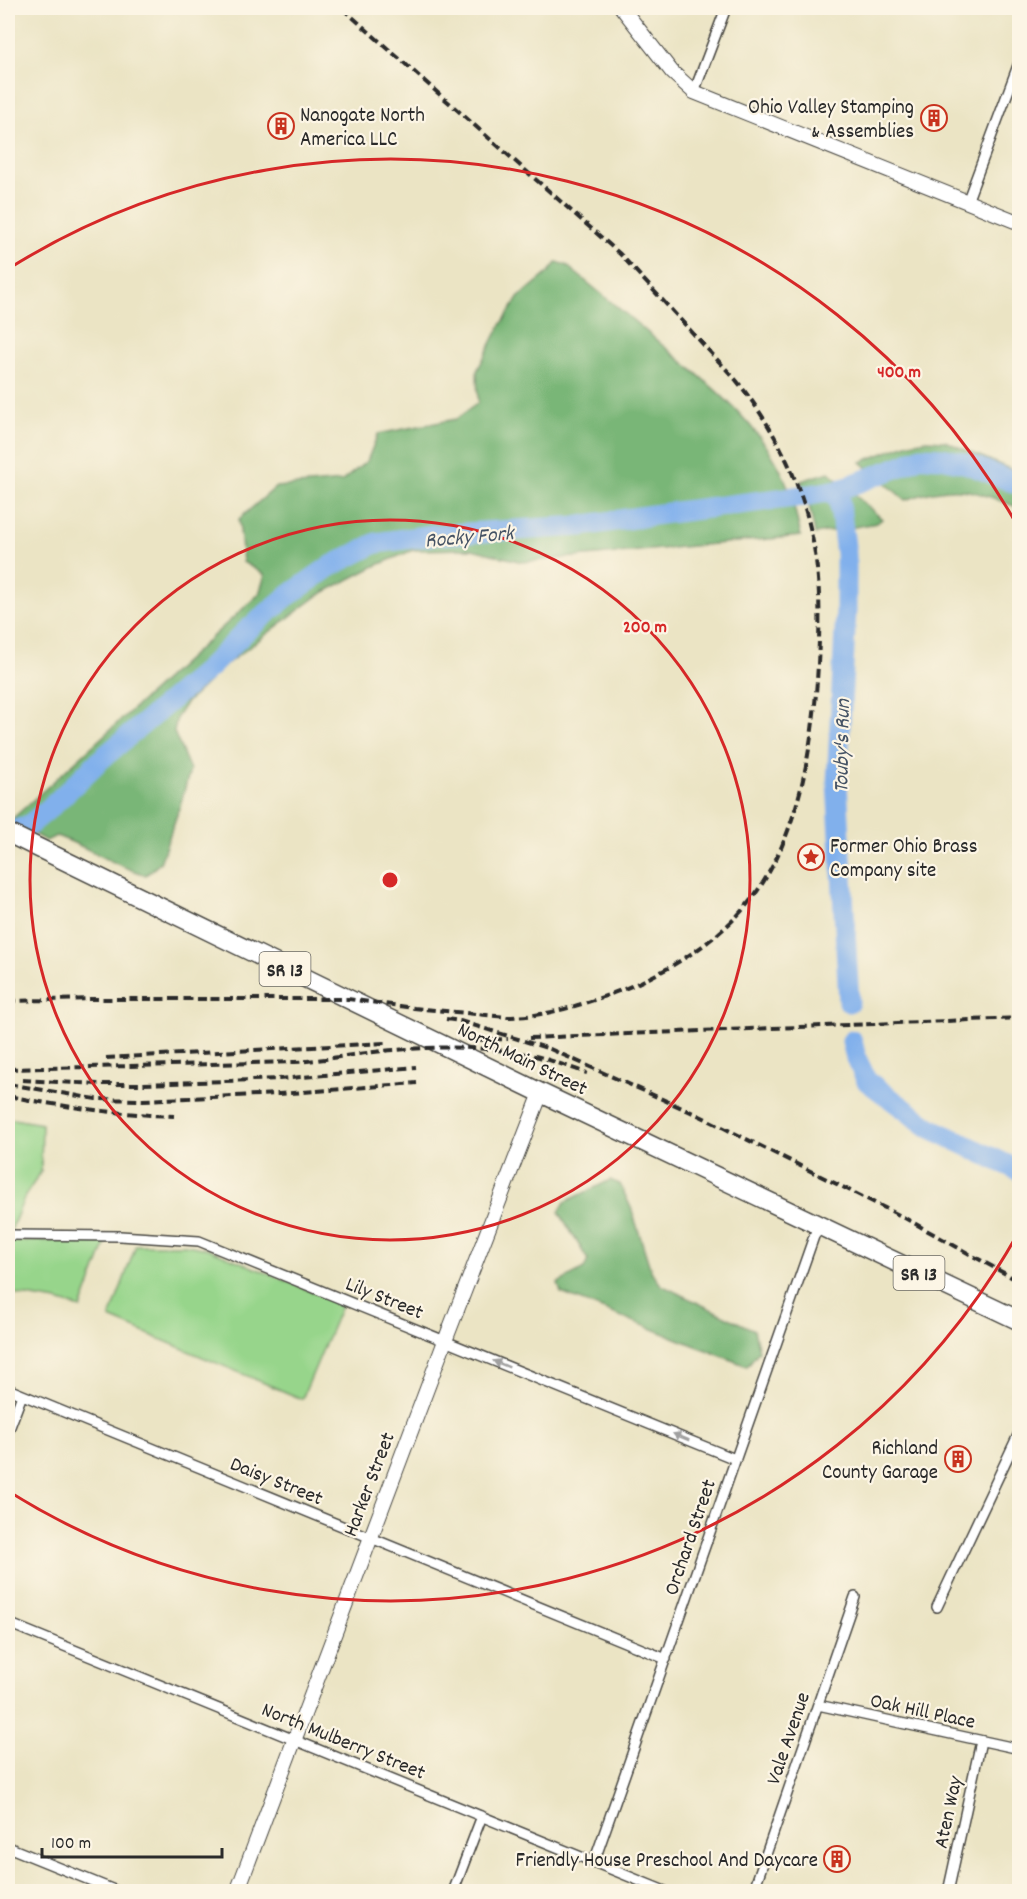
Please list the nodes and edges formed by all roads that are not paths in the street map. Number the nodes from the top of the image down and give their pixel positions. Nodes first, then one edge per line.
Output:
1 (622, 8) edge
2 (726, 8) edge
3 (1020, 60) edge
4 (694, 92) junction
5 (967, 202) junction
6 (1020, 223) edge
7 (8, 833) edge
8 (541, 1093) junction
9 (818, 1225) junction
10 (8, 1235) edge
11 (1020, 1321) edge
12 (445, 1341) junction
13 (8, 1389) edge
14 (22, 1395) junction
15 (1020, 1431) edge
16 (8, 1432) edge
17 (735, 1459) junction
18 (371, 1538) junction
19 (855, 1597) dead end
20 (937, 1606) dead end
21 (8, 1623) edge
22 (666, 1659) junction
23 (818, 1705) junction
24 (295, 1740) junction
25 (981, 1741) junction
26 (1020, 1749) edge
27 (482, 1816) junction
28 (8, 1847) edge
29 (594, 1862) junction
30 (119, 1892) edge
31 (237, 1892) edge
32 (453, 1892) edge
33 (667, 1892) edge
34 (753, 1892) edge
35 (948, 1892) edge

1 - 4 street
2 - 4 street
3 - 5 street
4 - 5 street
5 - 6 street
7 - 8 highway, North Main Street / SR 13
8 - 9 highway, North Main Street / SR 13
8 - 12 street, Harker Street
9 - 11 highway, North Main Street / SR 13
9 - 17 street, Orchard Street
10 - 12 street, Lily Street
17 -> 12 street, Lily Street
12 - 18 street, Harker Street
13 - 14 street, Daisy Street
14 - 16 street
14 - 18 street, Daisy Street
15 - 20 street
17 - 22 street, Orchard Street
18 - 22 street, Daisy Street
18 - 24 street, Harker Street
19 - 23 street, Vale Avenue
21 - 24 street, North Mulberry Street
22 - 29 street, Orchard Street
23 - 25 street, Oak Hill Place
23 - 34 street, Vale Avenue
24 - 27 street, North Mulberry Street
24 - 31 street, Harker Street
25 - 26 street, Oak Hill Place
25 - 35 street, Aten Way
27 - 29 street, North Mulberry Street
27 - 32 street
28 - 30 street
29 - 33 street, North Mulberry Street

